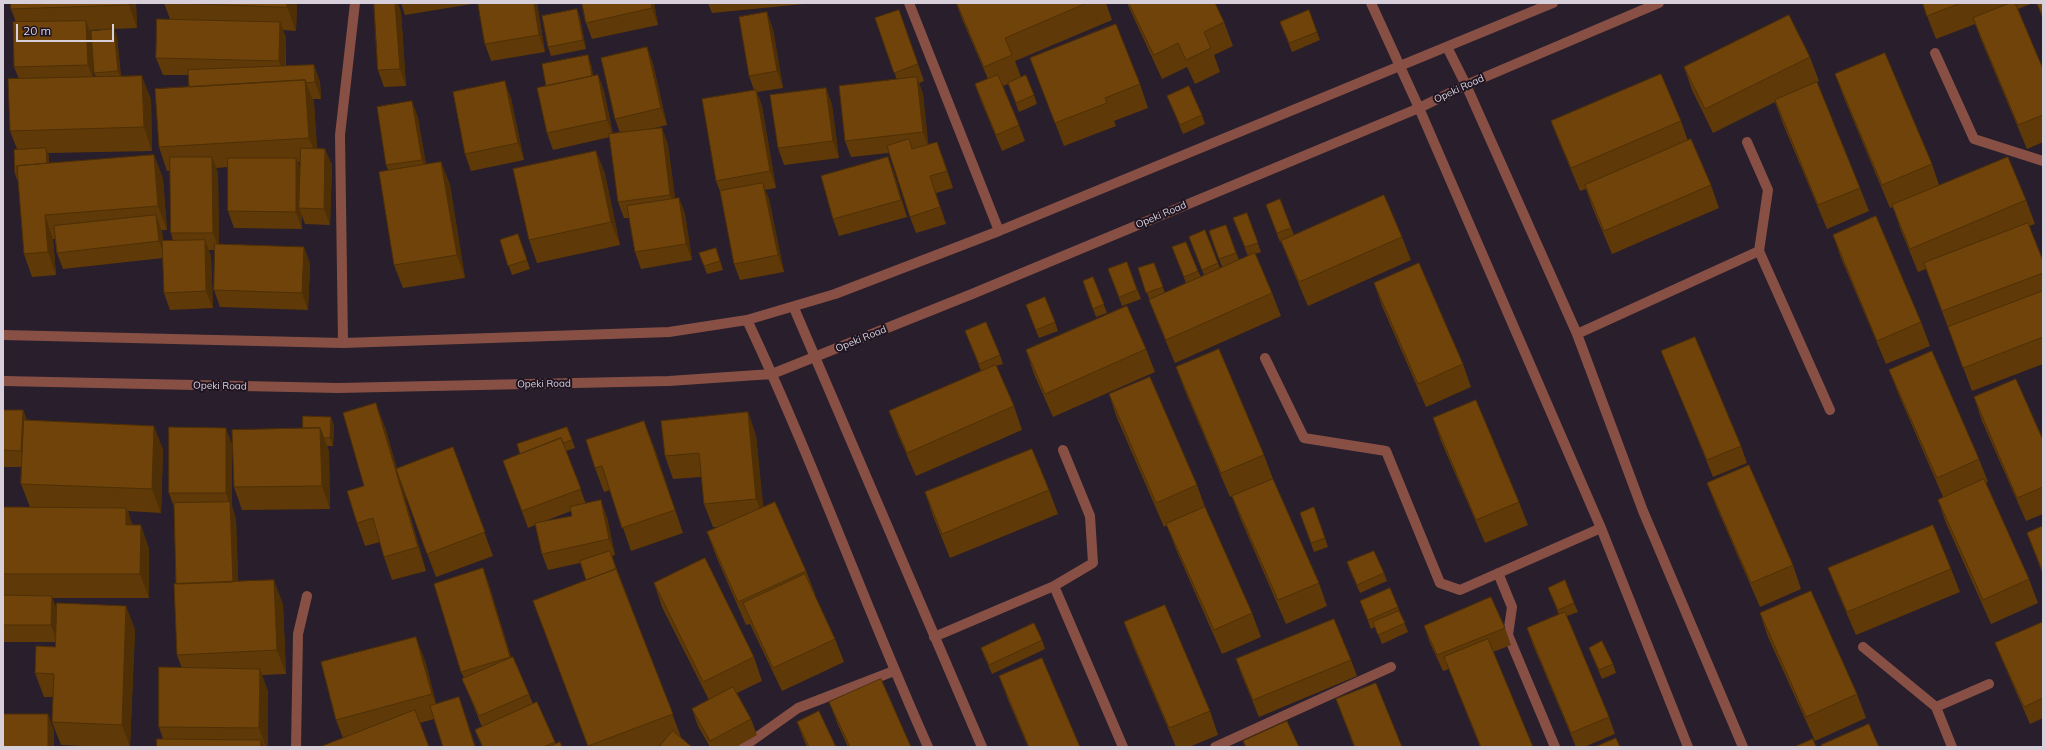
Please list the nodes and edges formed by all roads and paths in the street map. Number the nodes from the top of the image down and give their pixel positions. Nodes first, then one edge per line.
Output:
1 (355, 3) edge
2 (909, 3) edge
3 (1371, 3) edge
4 (1553, 3) edge
5 (1659, 3) edge
6 (1447, 47) junction
7 (1935, 53) dead end
8 (1400, 65) junction
9 (1466, 85) junction
10 (1419, 108) junction
11 (1747, 142) dead end
12 (2043, 161) edge
13 (999, 231) junction
14 (1759, 251) junction
15 (794, 308) junction
16 (747, 320) junction
17 (1577, 334) junction
18 (3, 335) edge
19 (343, 344) junction
20 (815, 358) junction
21 (1265, 358) dead end
22 (772, 374) junction
23 (3, 381) edge
24 (1830, 410) dead end
25 (1063, 450) dead end
26 (1601, 528) junction
27 (1498, 573) junction
28 (1054, 586) junction
29 (307, 596) dead end
30 (934, 637) junction
31 (1862, 647) dead end
32 (1391, 667) dead end
33 (894, 671) junction
34 (1989, 684) dead end
35 (1936, 707) junction
36 (296, 747) edge
37 (743, 747) edge
38 (928, 747) edge
39 (982, 747) edge
40 (1124, 747) edge
41 (1215, 747) edge
42 (1555, 747) edge
43 (1688, 747) edge
44 (1743, 747) edge
45 (1952, 747) edge

1 - 19 street
2 - 13 street
3 - 8 street
4 - 6 street
5 - 9 street, Opeki Road
6 - 8 street
6 - 9 street
7 - 12 street
8 - 10 street
8 - 13 street
9 - 10 street, Opeki Road
9 - 17 street
10 - 20 street, Opeki Road
10 - 26 street
11 - 14 street
13 - 15 street
14 - 17 street
14 - 24 street
15 - 16 street
15 - 20 street
16 - 19 street
16 - 22 street
17 - 44 street
18 - 19 street
20 - 22 street, Opeki Road
20 - 30 street
21 - 27 street
22 - 23 street, Opeki Road
22 - 33 street
25 - 28 street
26 - 27 street
26 - 43 street
27 - 42 street
28 - 30 street
28 - 40 street
29 - 36 street
30 - 39 street
31 - 35 street
32 - 41 street
33 - 37 street
33 - 38 street
34 - 35 street
35 - 45 street

